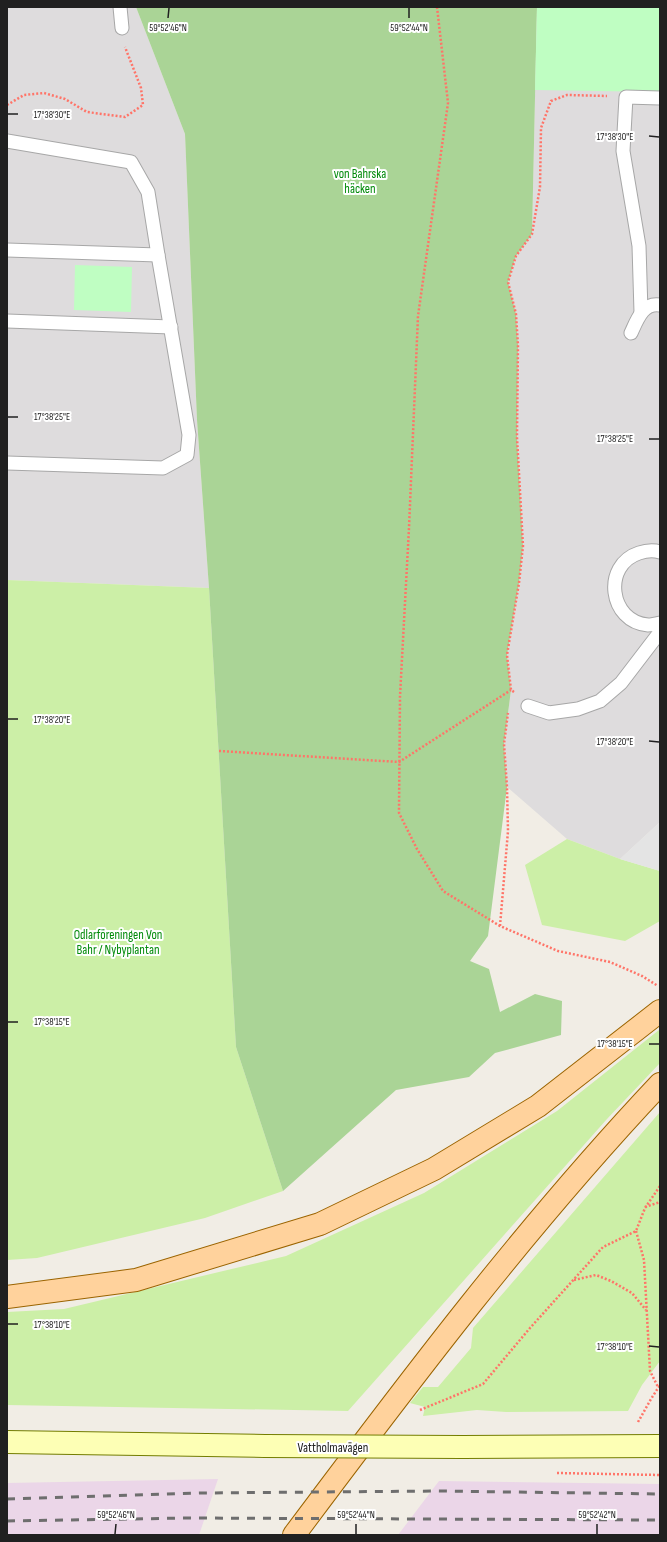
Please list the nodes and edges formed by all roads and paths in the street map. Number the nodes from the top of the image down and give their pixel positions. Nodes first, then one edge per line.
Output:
1 (120, 7) edge
2 (437, 7) edge
3 (122, 28) joint
4 (626, 97) junction
5 (660, 98) edge
6 (7, 105) edge
7 (7, 141) edge
8 (7, 250) edge
9 (158, 255) junction
10 (660, 305) edge
11 (641, 312) junction
12 (7, 321) edge
13 (171, 327) junction
14 (631, 333) dead end
15 (7, 463) edge
16 (660, 552) edge
17 (660, 623) edge
18 (660, 632) edge
19 (512, 690) junction
20 (511, 697) dead end
21 (528, 706) joint
22 (509, 710) dead end
23 (219, 751) dead end
24 (399, 762) junction
25 (500, 926) junction
26 (660, 988) edge
27 (660, 1011) edge
28 (660, 1084) edge
29 (660, 1186) edge
30 (660, 1202) edge
31 (645, 1208) junction
32 (636, 1231) junction
33 (574, 1280) junction
34 (7, 1297) edge
35 (647, 1311) junction
36 (659, 1387) edge
37 (420, 1410) dead end
38 (7, 1442) edge
39 (630, 1446) junction
40 (660, 1446) edge
41 (556, 1473) dead end
42 (660, 1476) edge
43 (294, 1535) edge

1 - 3 lane
2 - 24 path
3 - 6 path
4 - 5 lane
4 - 11 lane
4 - 19 path
7 - 9 lane
8 - 9 lane
9 - 13 lane
10 - 11 lane
11 - 14 lane
12 - 13 lane
13 - 15 lane
16 - 17 lane
18 - 21 lane
19 - 20 path
19 - 21 path
19 - 24 path
22 - 25 path
23 - 24 path
24 - 25 path
25 - 26 path
27 - 34 main road
28 - 43 main road
29 - 31 path
30 - 31 path
31 - 32 path
32 - 33 path
32 - 35 path
33 - 35 path
33 - 37 path
35 - 36 path
36 - 39 path
38 - 39 main road, Vattholmavägen, bridge
39 - 40 main road, Vattholmavägen
41 - 42 path

